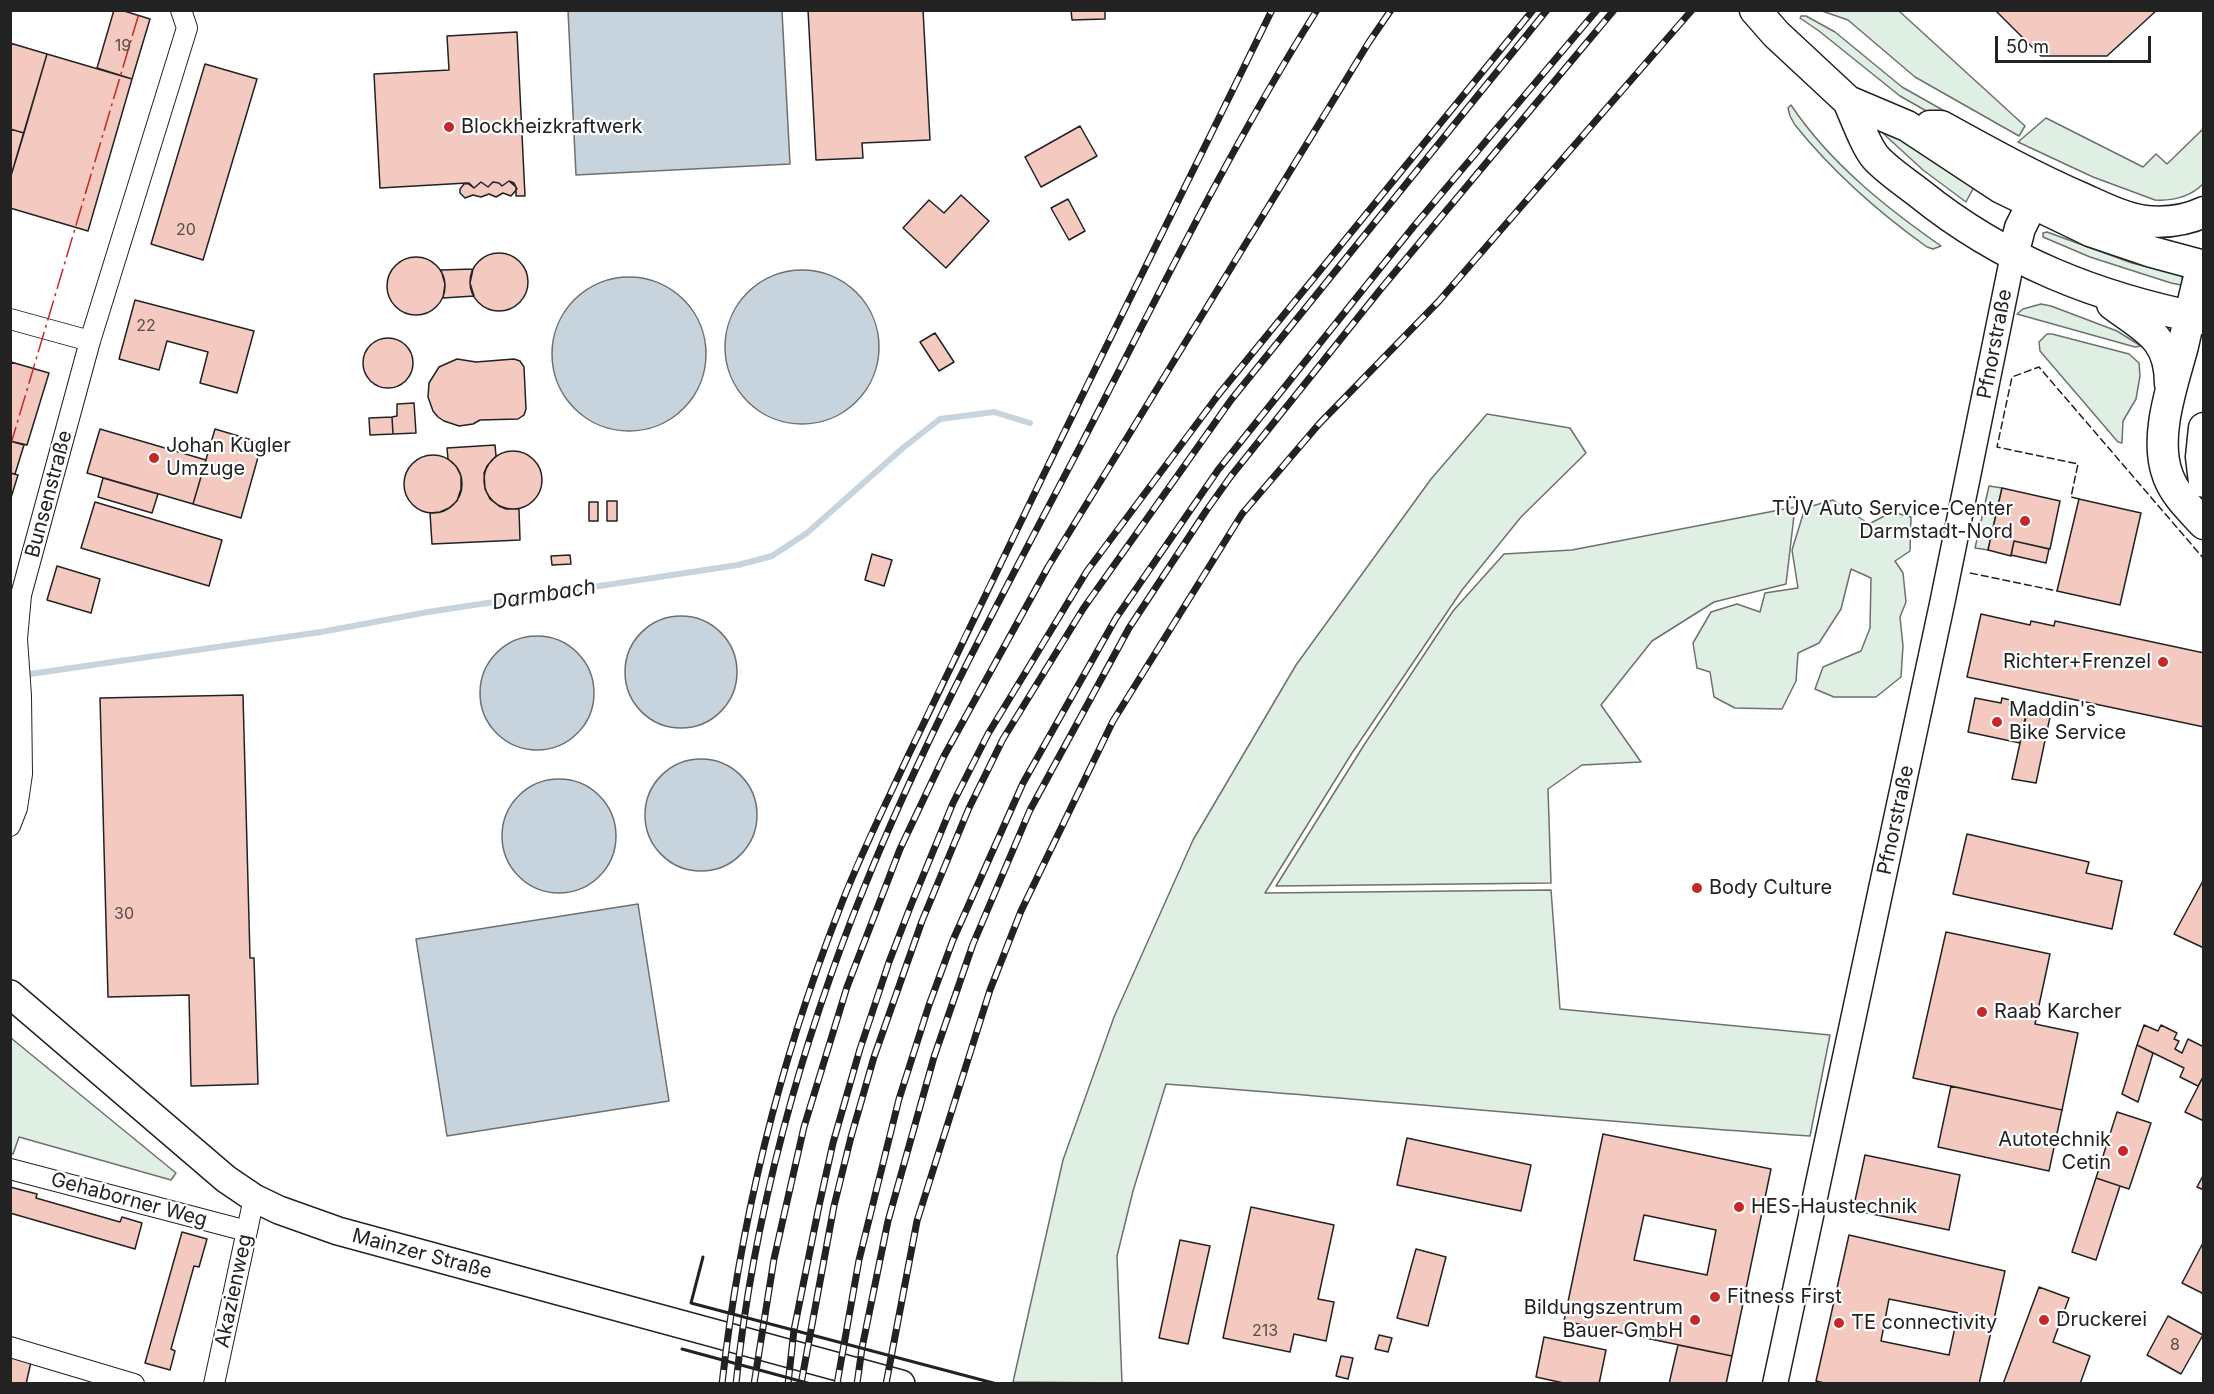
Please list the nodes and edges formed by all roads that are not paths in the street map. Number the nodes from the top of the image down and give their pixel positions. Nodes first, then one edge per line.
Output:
1 (181, 10) edge
2 (1755, 10) edge
3 (1848, 101) junction
4 (1908, 126) junction
5 (2031, 204) junction
6 (2204, 212) edge
7 (2013, 255) junction
8 (2203, 263) edge
9 (2096, 291) junction
10 (2196, 318) edge
11 (10, 319) edge
12 (90, 341) junction
13 (2170, 393) junction
14 (2204, 428) edge
15 (2204, 482) edge
16 (2204, 524) edge
17 (10, 826) edge
18 (15, 1001) edge
19 (10, 1169) edge
20 (254, 1198) junction
21 (247, 1231) junction
22 (10, 1347) edge
23 (134, 1383) edge
24 (214, 1383) edge
25 (901, 1383) edge
26 (1775, 1383) edge

1 - 12 street, Bunsenstraße
2 - 3 main road
3 - 4 main road
3 - 7 main road
4 - 5 main road
4 - 6 main road
5 - 7 main road
5 - 8 main road
7 - 9 main road
7 - 26 street, Pfnorstraße
8 - 10 main road
9 - 10 main road
9 - 13 main road
10 - 13 main road
11 - 12 street
12 - 17 street, Bunsenstraße
13 - 16 main road
14 - 15 main road
18 - 20 main road, Mainzer Straße
19 - 21 street, Gehaborner Weg
20 - 21 street, Akazienweg
20 - 25 main road, Mainzer Straße
21 - 24 street, Akazienweg
22 - 23 street

